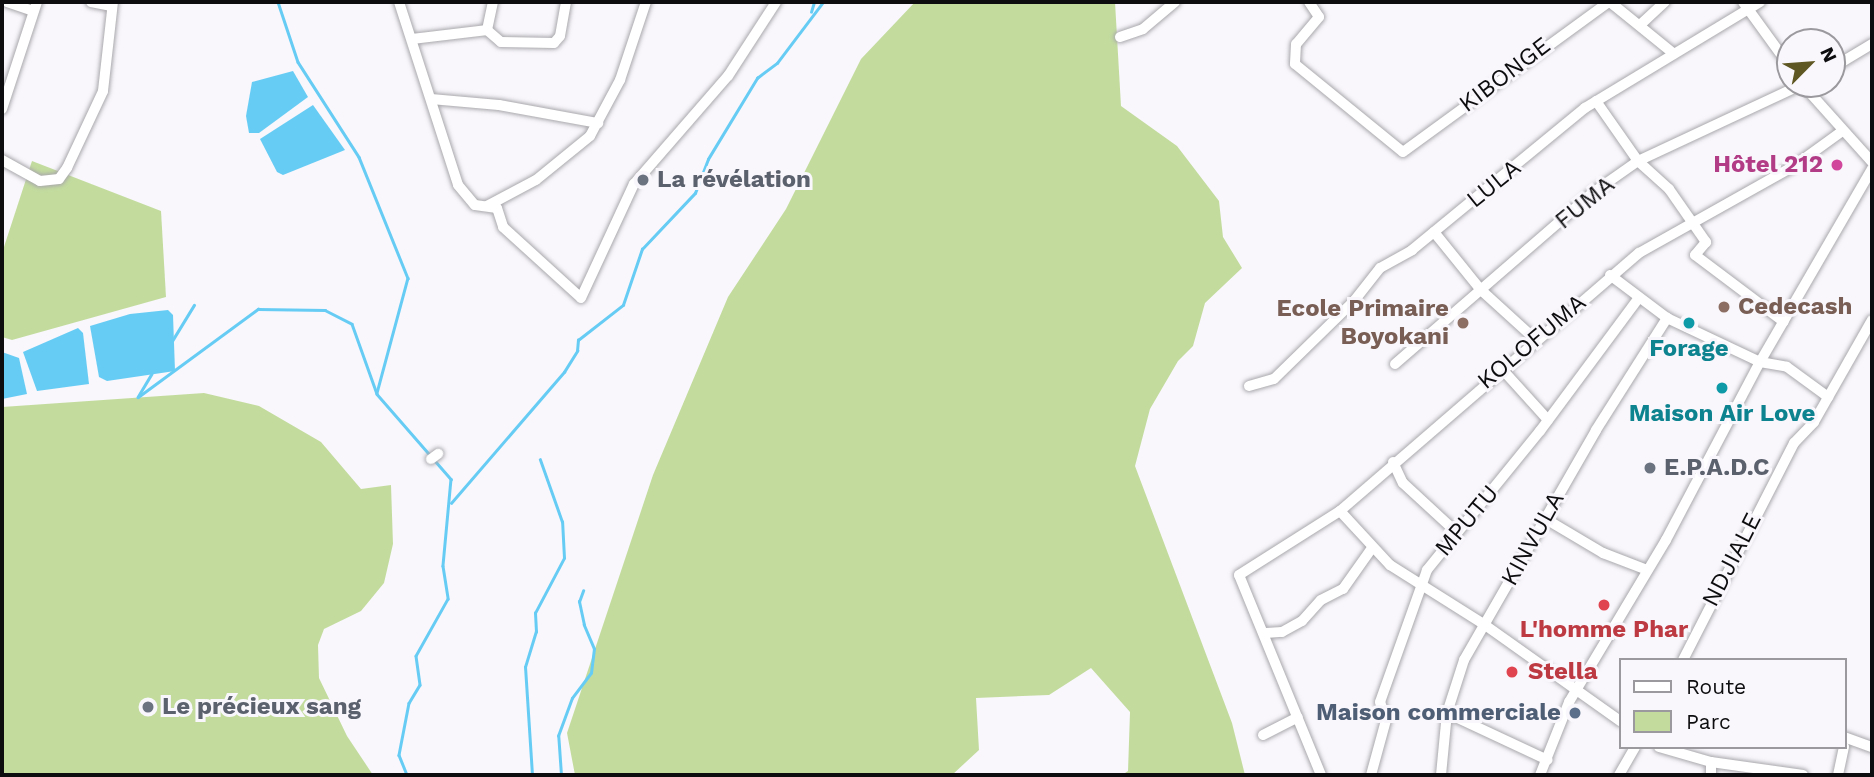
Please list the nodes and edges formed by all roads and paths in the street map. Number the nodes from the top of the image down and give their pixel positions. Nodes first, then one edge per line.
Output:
1 (7, 2) edge
2 (91, 2) edge
3 (399, 2) edge
4 (493, 2) edge
5 (566, 2) edge
6 (646, 2) edge
7 (776, 2) edge
8 (1175, 2) edge
9 (1309, 2) edge
10 (1609, 2) edge
11 (1665, 2) edge
12 (1760, 2) edge
13 (113, 4) edge
14 (1746, 6) edge
15 (35, 7) edge
16 (1640, 25) junction
17 (487, 30) junction
18 (1120, 37) dead end
19 (412, 39) junction
20 (1872, 44) edge
21 (1776, 48) edge
22 (1674, 54) junction
23 (1846, 60) edge
24 (7, 78) edge
25 (1776, 96) edge
26 (1813, 98) edge
27 (431, 99) junction
28 (1596, 101) junction
29 (2, 109) edge
30 (598, 123) junction
31 (1841, 132) junction
32 (2, 160) edge
33 (1638, 161) junction
34 (1872, 162) edge
35 (1872, 169) edge
36 (487, 206) junction
37 (1693, 221) junction
38 (1434, 232) junction
39 (1611, 275) junction
40 (1481, 290) junction
41 (1638, 299) junction
42 (1667, 318) junction
43 (1872, 322) edge
44 (1784, 323) junction
45 (1537, 341) junction
46 (1760, 362) junction
47 (1395, 364) dead end
48 (1501, 368) junction
49 (1249, 386) dead end
50 (1828, 397) junction
51 (1548, 420) junction
52 (1393, 462) junction
53 (1340, 511) junction
54 (1544, 517) junction
55 (1455, 531) junction
56 (1372, 548) junction
57 (1647, 570) junction
58 (1421, 583) junction
59 (1485, 625) junction
60 (1266, 633) junction
61 (1684, 658) edge
62 (1578, 693) junction
63 (1447, 713) junction
64 (1298, 717) junction
65 (1618, 720) edge
66 (1263, 734) dead end
67 (1846, 741) edge
68 (1872, 747) edge
69 (1635, 749) edge
70 (1666, 749) edge
71 (1843, 749) edge
72 (1548, 760) junction
73 (1711, 762) junction
74 (1321, 775) edge
75 (1371, 775) edge
76 (1441, 775) edge
77 (1540, 775) edge
78 (1619, 775) edge
79 (1711, 775) edge
80 (1802, 775) edge
81 (1838, 775) edge

1 - 15 street
2 - 13 street
3 - 19 street
4 - 17 street
5 - 17 street
6 - 30 street
7 - 36 street
8 - 18 street
9 - 10 street, KIBONGE
10 - 16 street
11 - 16 street
12 - 14 street, LULA
13 - 32 street
14 - 21 street
14 - 22 street, LULA
15 - 24 street
16 - 22 street
17 - 19 street
19 - 27 street
20 - 23 street
22 - 28 street, LULA
24 - 29 street
25 - 33 street, FUMA
26 - 31 street
27 - 30 street
27 - 36 street
28 - 33 street
28 - 38 street, LULA
30 - 36 street
31 - 34 street
31 - 37 street, KOLOFUMA
33 - 37 street
33 - 40 street, FUMA
35 - 44 street
37 - 39 street, KOLOFUMA
37 - 44 street
38 - 40 street
38 - 49 street, LULA
39 - 41 street
39 - 45 street, KOLOFUMA
40 - 45 street
40 - 47 street, FUMA
41 - 42 street
41 - 51 street, MPUTU
42 - 46 street
42 - 54 street, KINVULA
43 - 50 street, NDJIALE
44 - 46 street
45 - 48 street, KOLOFUMA
46 - 50 street
46 - 57 street
48 - 51 street
48 - 52 street, KOLOFUMA
50 - 61 street, NDJIALE
51 - 55 street, MPUTU
52 - 53 street, KOLOFUMA
52 - 55 street
53 - 56 street
53 - 60 street, KOLOFUMA
54 - 57 street
54 - 59 street, KINVULA
55 - 58 street, MPUTU
56 - 58 street
56 - 60 street
57 - 62 street
58 - 59 street
58 - 75 street, MPUTU
59 - 62 street
59 - 63 street, KINVULA
60 - 64 street
62 - 65 street
62 - 72 street
63 - 72 street
63 - 76 street, KINVULA
64 - 66 street
64 - 74 street
67 - 68 street
69 - 78 street
70 - 73 street
71 - 81 street
72 - 77 street
73 - 79 street
73 - 80 street

